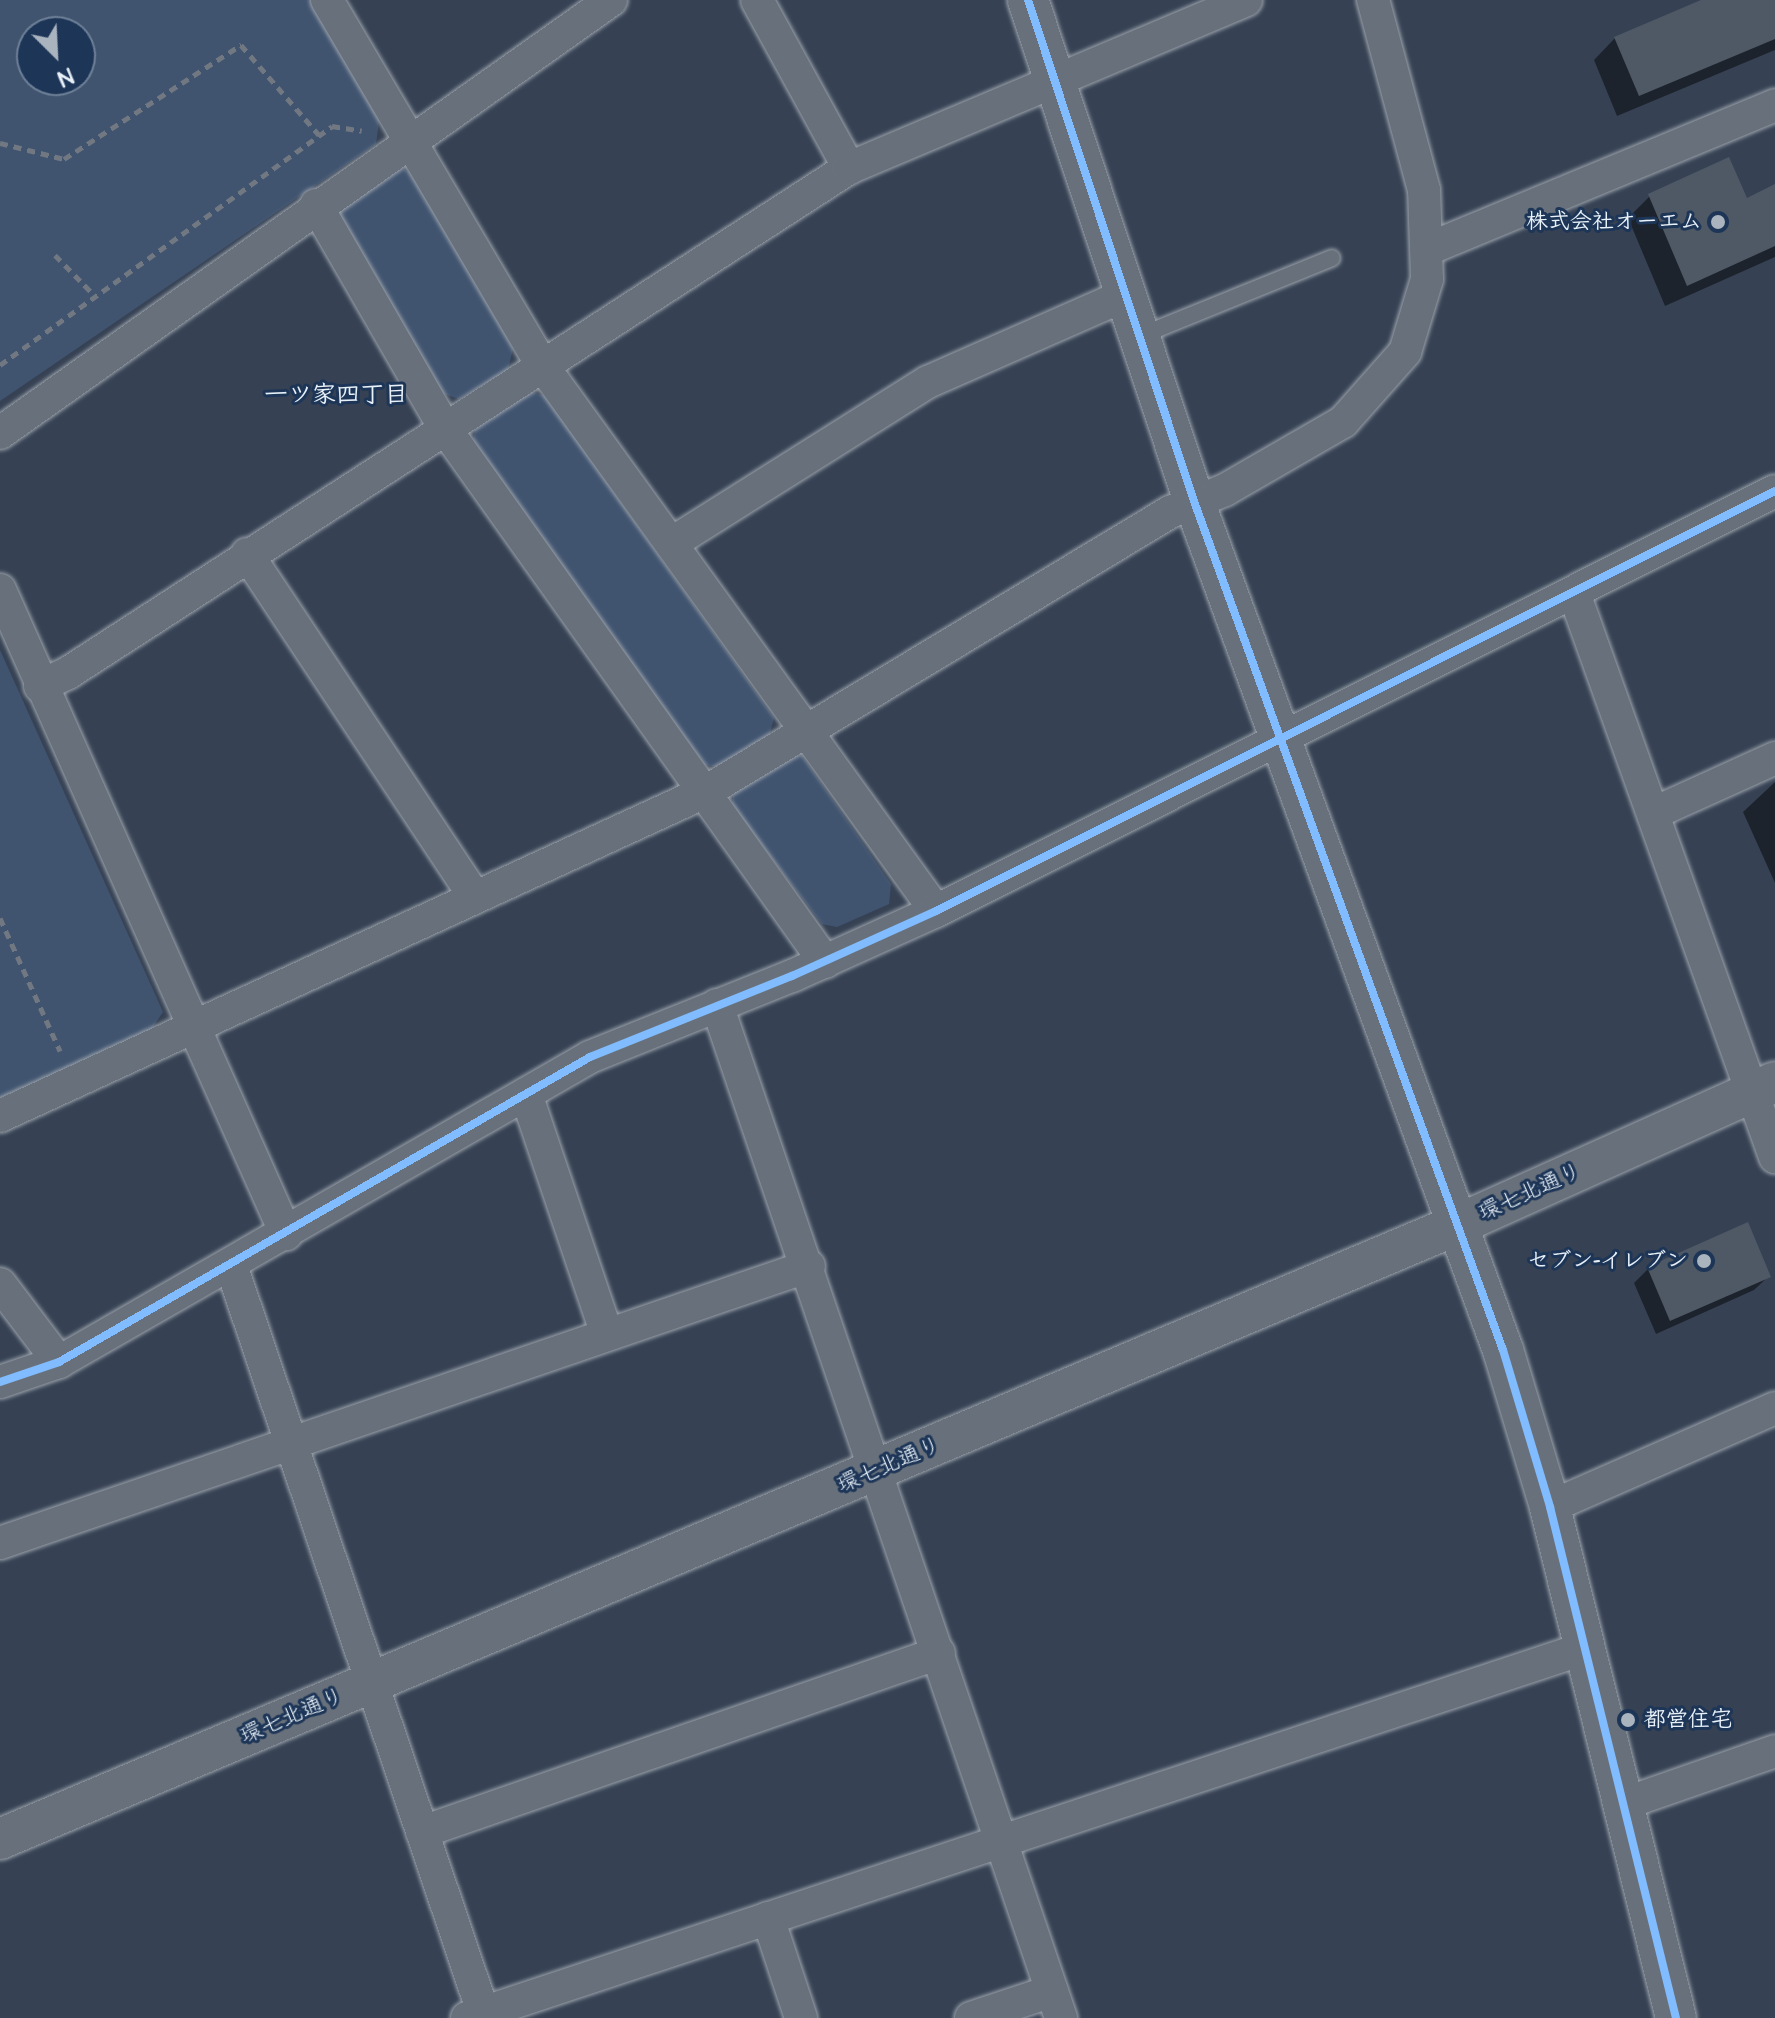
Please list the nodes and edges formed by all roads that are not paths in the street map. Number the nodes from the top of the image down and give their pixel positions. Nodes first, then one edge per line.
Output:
1 (327, 0) edge
2 (611, 0) edge
3 (757, 0) edge
4 (1028, 0) edge
5 (1246, 0) edge
6 (1373, 0) edge
7 (1055, 81) junction
8 (1775, 105) edge
9 (410, 139) junction
10 (849, 168) junction
11 (316, 205) junction
12 (1428, 249) junction
13 (1332, 258) dead end
14 (1125, 295) junction
15 (1139, 336) junction
16 (542, 365) junction
17 (444, 427) junction
18 (0, 433) edge
19 (1775, 491) edge
20 (1195, 504) junction
21 (672, 543) junction
22 (247, 554) junction
23 (0, 590) edge
24 (1574, 593) junction
25 (40, 686) junction
26 (809, 730) junction
27 (1281, 740) junction
28 (1775, 758) edge
29 (707, 791) junction
30 (1654, 813) junction
31 (474, 896) junction
32 (936, 911) junction
33 (825, 962) junction
34 (717, 1005) junction
35 (193, 1025) junction
36 (1764, 1087) edge
37 (526, 1094) junction
38 (0, 1116) edge
39 (1775, 1157) edge
40 (1459, 1224) junction
41 (286, 1234) junction
42 (231, 1265) junction
43 (809, 1266) junction
44 (0, 1284) edge
45 (607, 1334) junction
46 (59, 1362) junction
47 (0, 1382) edge
48 (1775, 1408) edge
49 (292, 1445) junction
50 (878, 1470) junction
51 (1550, 1507) junction
52 (0, 1543) edge
53 (1583, 1649) junction
54 (939, 1653) junction
55 (372, 1683) junction
56 (1775, 1751) edge
57 (1623, 1804) junction
58 (422, 1832) junction
59 (0, 1839) edge
60 (1001, 1841) junction
61 (768, 1918) junction
62 (1056, 2004) edge
63 (478, 2016) edge
64 (801, 2018) edge
65 (971, 2018) edge
66 (1676, 2018) edge

1 - 9 street
2 - 9 street
3 - 10 street
4 - 7 street
5 - 7 street
6 - 12 street
7 - 10 street
7 - 14 street
8 - 12 street
9 - 11 street
9 - 16 street
10 - 16 street
11 - 17 street
11 - 18 street
12 - 20 street
13 - 15 lane
14 - 15 street
14 - 21 street
15 - 20 street
16 - 17 street
16 - 21 street
17 - 22 street
17 - 29 street
19 - 24 street
20 - 26 street
20 - 27 street
21 - 26 street
22 - 25 street
22 - 31 street
23 - 25 street
24 - 27 street
24 - 30 street
25 - 35 street
26 - 29 street
26 - 32 street
27 - 32 street
27 - 40 street
28 - 30 street
29 - 31 street
29 - 33 street
30 - 36 street
31 - 35 street
32 - 33 street
33 - 34 street
34 - 37 street
34 - 43 street
35 - 38 street
35 - 41 street
36 - 39 street
36 - 40 street, 環七北通り
37 - 41 street
37 - 45 street
40 - 50 street, 環七北通り
40 - 51 street
41 - 42 street
42 - 46 street
42 - 49 street
43 - 45 street
43 - 50 street
44 - 46 street
45 - 49 street
46 - 47 street
48 - 51 street
49 - 52 street
49 - 55 street
50 - 54 street
50 - 55 street, 環七北通り
51 - 53 street
53 - 57 street
53 - 60 street
54 - 58 street
54 - 60 street
55 - 58 street
55 - 59 street, 環七北通り
56 - 57 street
57 - 66 street
58 - 63 street
60 - 61 street
60 - 62 street
61 - 63 street
61 - 64 street
62 - 65 street

